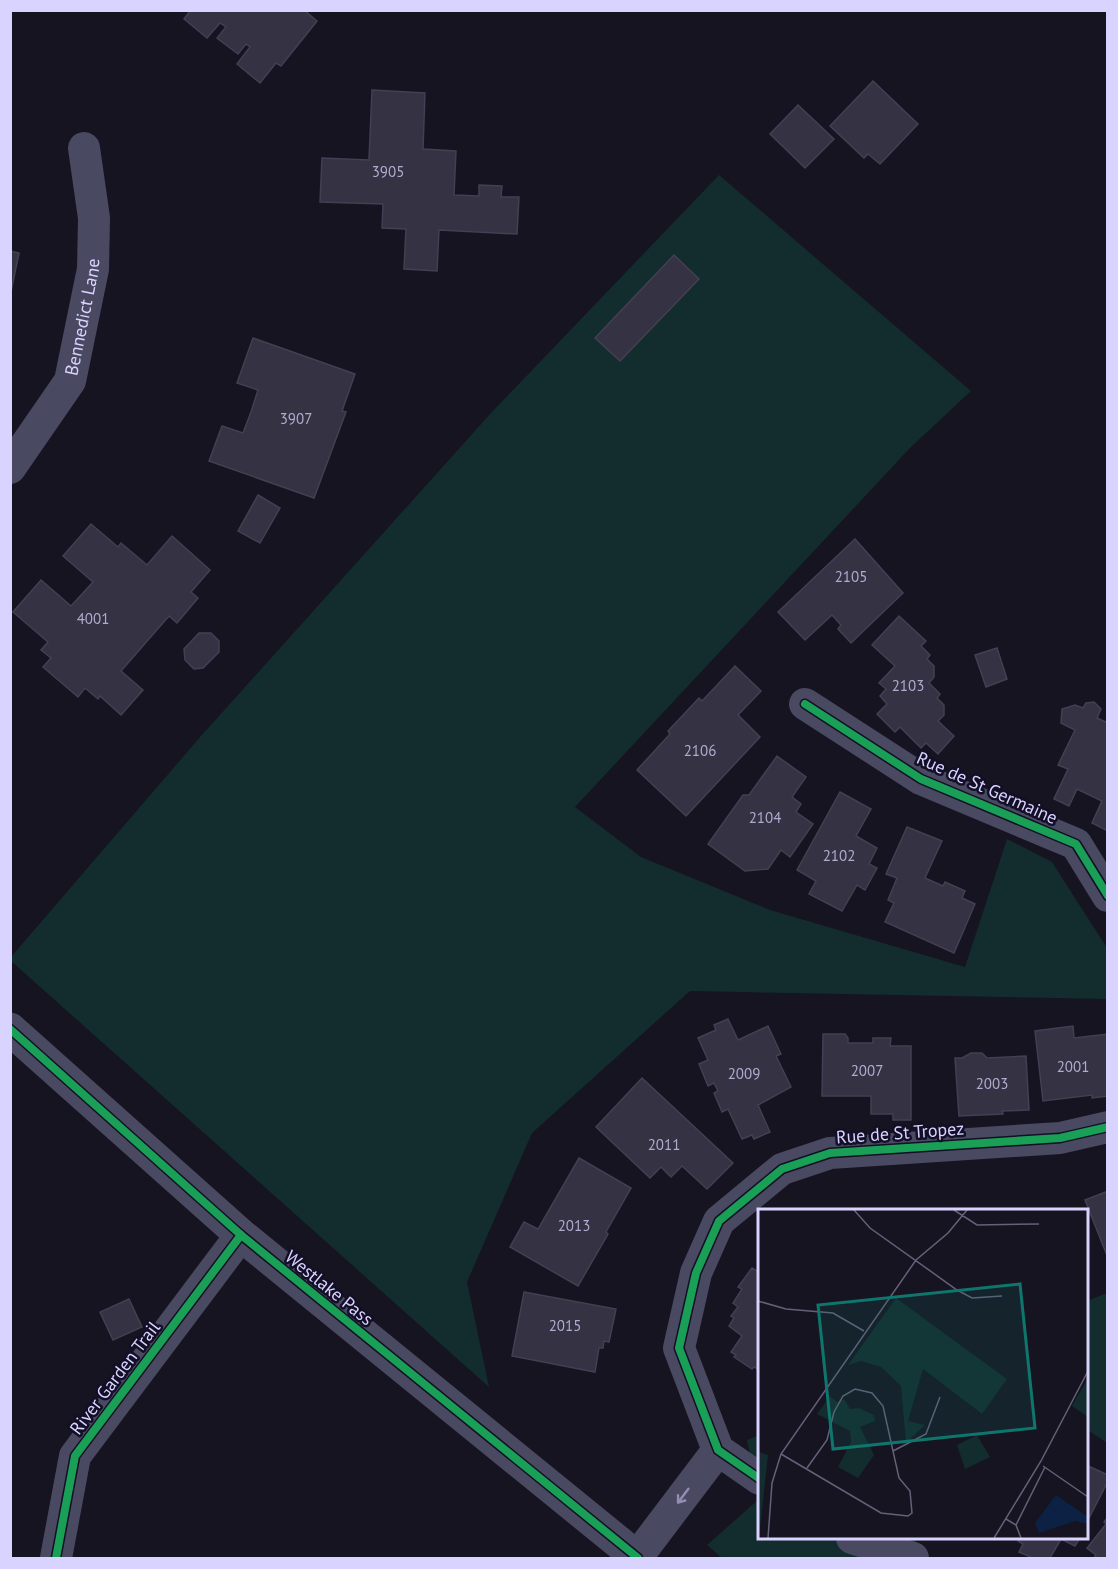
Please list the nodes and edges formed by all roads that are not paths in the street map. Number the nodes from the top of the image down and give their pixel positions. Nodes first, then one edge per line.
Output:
1 (84, 148) dead end
2 (10, 468) edge
3 (805, 704) dead end
4 (1107, 896) edge
5 (10, 1029) edge
6 (1107, 1127) edge
7 (241, 1235) junction
8 (718, 1449) junction
9 (758, 1478) edge
10 (855, 1539) edge
11 (56, 1558) edge
12 (637, 1558) edge
13 (913, 1558) edge

1 - 2 street, Bennedict Lane
3 - 4 street, Rue de St Germaine
5 - 7 street, Westlake Pass
6 - 8 street, Rue de St Tropez
7 - 11 street, River Garden Trail
7 - 12 street, Westlake Pass
8 - 9 street
8 -> 12 street
10 - 13 street

